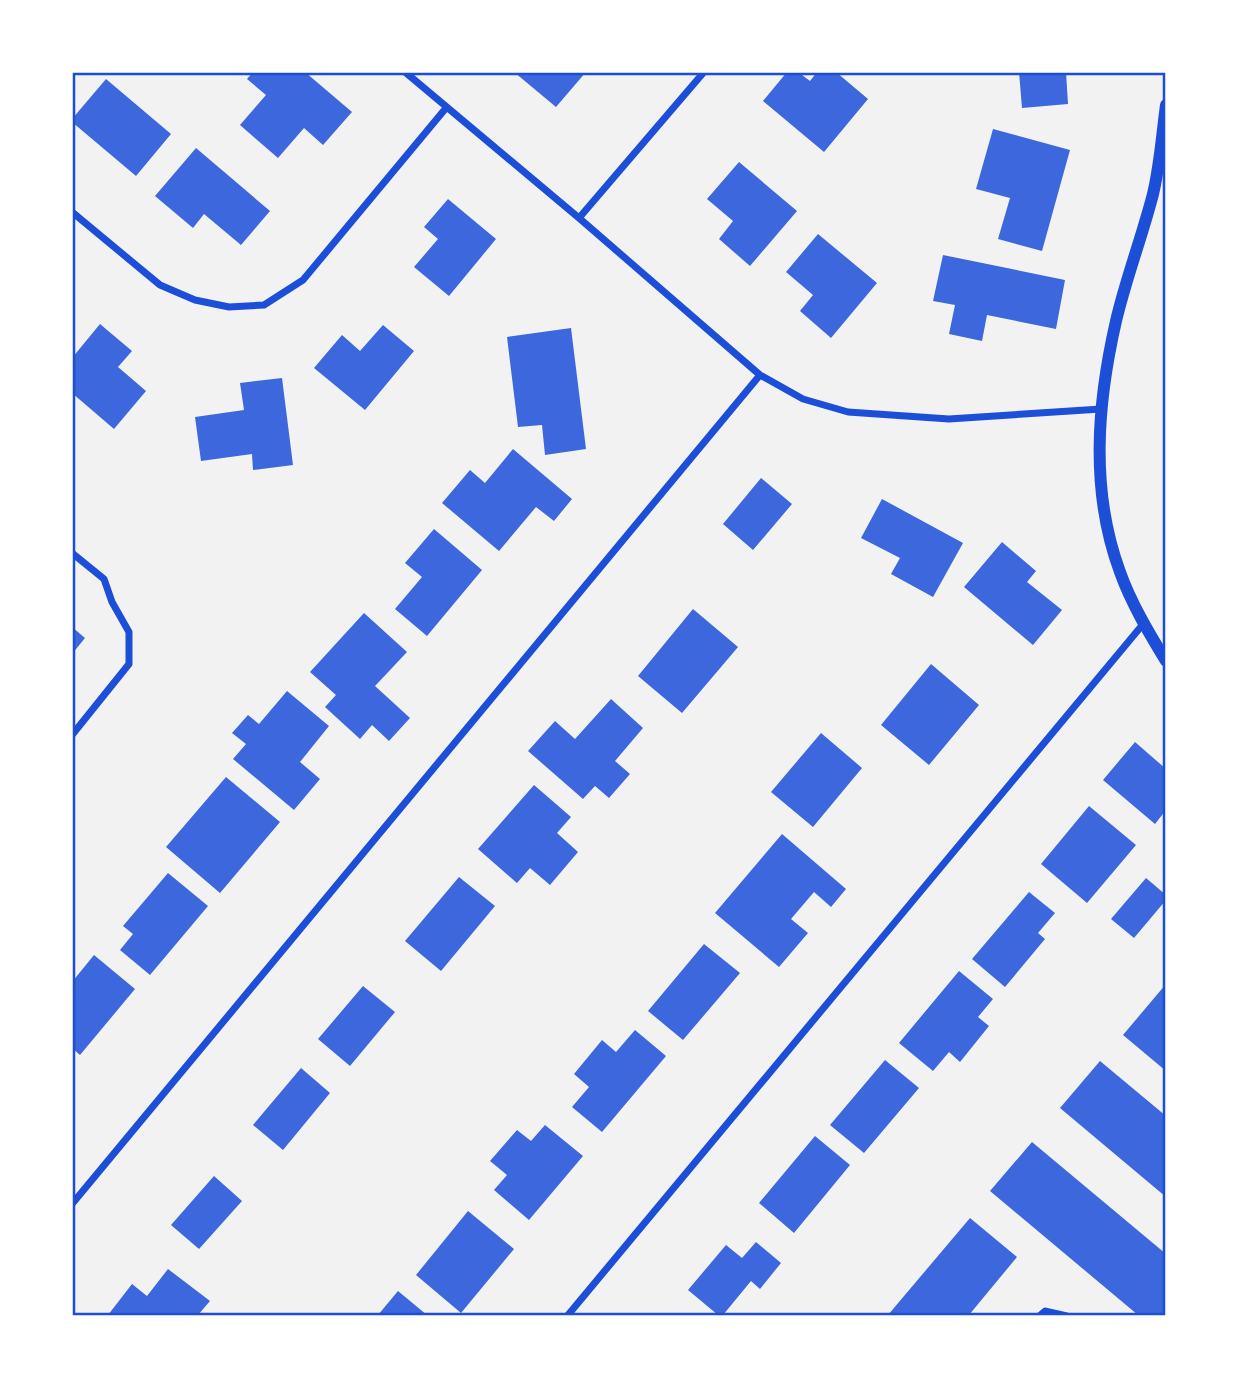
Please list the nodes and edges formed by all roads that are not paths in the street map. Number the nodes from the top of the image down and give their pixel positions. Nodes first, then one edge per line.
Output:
1 (405, 72) edge
2 (704, 72) edge
3 (1166, 105) edge
4 (446, 108) junction
5 (72, 212) edge
6 (579, 218) junction
7 (760, 375) junction
8 (1101, 409) junction
9 (72, 553) edge
10 (1144, 623) junction
11 (1166, 661) edge
12 (72, 735) edge
13 (72, 1203) edge
14 (568, 1315) edge
15 (1039, 1315) edge
16 (1068, 1315) edge

1 - 4 street
2 - 6 street
3 - 8 street
4 - 5 street
4 - 6 street
6 - 7 street
7 - 8 street
7 - 13 street
8 - 10 street
9 - 12 street
10 - 11 street
10 - 14 street
15 - 16 lane

